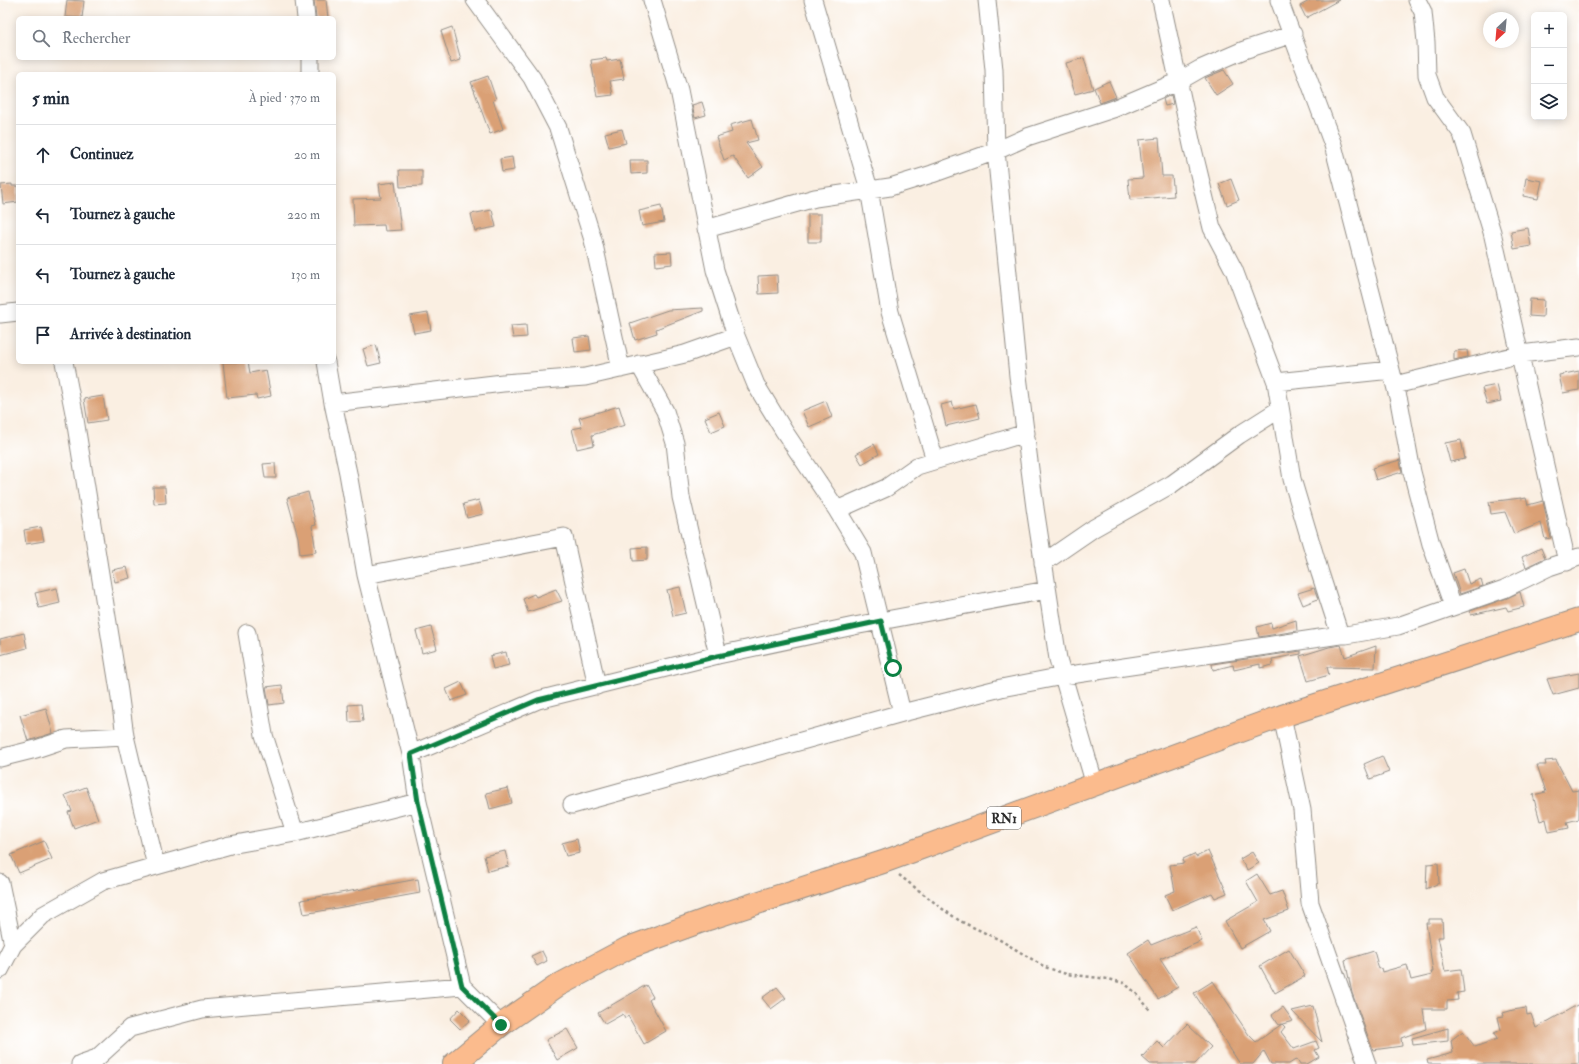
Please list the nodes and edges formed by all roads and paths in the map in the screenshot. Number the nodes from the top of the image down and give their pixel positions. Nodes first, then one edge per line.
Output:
1 (304, 0) edge
2 (474, 0) edge
3 (652, 0) edge
4 (812, 0) edge
5 (987, 0) edge
6 (1161, 0) edge
7 (1279, 0) edge
8 (1417, 0) edge
9 (306, 16) edge
10 (1293, 34) junction
11 (310, 60) edge
12 (310, 72) edge
13 (1179, 81) junction
14 (996, 150) junction
15 (869, 189) junction
16 (706, 229) junction
17 (16, 312) edge
18 (0, 314) edge
19 (736, 336) junction
20 (1579, 347) edge
21 (1521, 354) junction
22 (64, 364) edge
23 (326, 364) edge
24 (639, 364) junction
25 (621, 368) junction
26 (1393, 377) junction
27 (1276, 382) junction
28 (333, 403) junction
29 (1280, 409) junction
30 (1026, 433) junction
31 (935, 460) junction
32 (837, 510) junction
33 (1573, 560) edge
34 (1043, 563) junction
35 (366, 575) junction
36 (1047, 590) junction
37 (1453, 606) junction
38 (1579, 620) edge
39 (881, 621) junction
40 (247, 632) dead end
41 (1340, 635) junction
42 (718, 656) junction
43 (1063, 676) junction
44 (597, 686) junction
45 (902, 713) junction
46 (1282, 716) junction
47 (125, 736) junction
48 (411, 754) junction
49 (0, 758) edge
50 (1094, 785) junction
51 (418, 802) junction
52 (572, 805) dead end
53 (295, 833) junction
54 (883, 862) junction
55 (156, 866) junction
56 (0, 883) edge
57 (13, 946) junction
58 (0, 970) edge
59 (462, 986) junction
60 (1150, 1010) dead end
61 (501, 1025) junction
62 (80, 1064) edge
63 (454, 1064) edge
64 (1367, 1064) edge

1 - 9 street
2 - 25 street
3 - 16 street
4 - 15 street
5 - 14 street
6 - 13 street
7 - 10 street
8 - 21 street
10 - 13 street
10 - 26 street
11 - 12 street
13 - 14 street
13 - 27 street
14 - 15 street
14 - 30 street
15 - 16 street
15 - 31 street
16 - 19 street
17 - 18 street
19 - 24 street
19 - 32 street
20 - 21 street
21 - 26 street
21 - 33 street
22 - 47 street
23 - 28 street
24 - 25 street
24 - 42 street
25 - 28 street
26 - 27 street
26 - 37 street
27 - 29 street
28 - 35 street
29 - 34 street
29 - 41 street
30 - 31 street
30 - 34 street
31 - 32 street
32 - 39 street
33 - 37 street
34 - 36 street
35 - 44 street
35 - 48 street
36 - 39 street
36 - 43 street
37 - 41 street
38 - 46 highway, RN1
39 - 42 street
39 - 45 street
40 - 53 street
41 - 43 street
42 - 44 street
43 - 45 street
43 - 50 street
44 - 48 street
45 - 52 street
46 - 50 highway, RN1
46 - 64 street
47 - 49 street
47 - 55 street
48 - 51 street
50 - 54 highway, RN1
51 - 53 street
51 - 59 street
53 - 55 street
54 - 60 path
54 - 61 highway, RN1
55 - 57 street
56 - 57 street
57 - 58 street
59 - 61 street
59 - 62 street
61 - 63 highway, RN1

